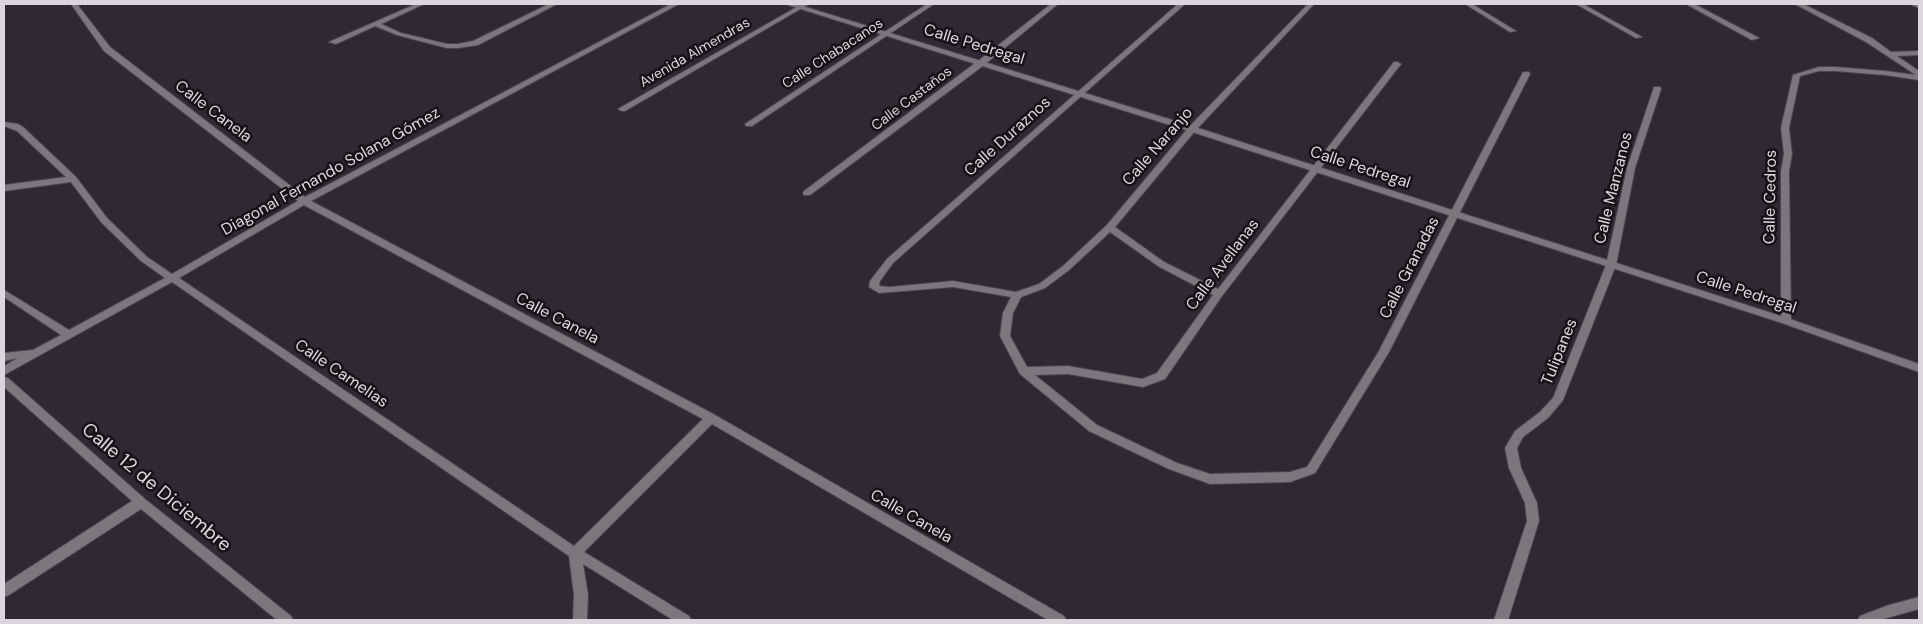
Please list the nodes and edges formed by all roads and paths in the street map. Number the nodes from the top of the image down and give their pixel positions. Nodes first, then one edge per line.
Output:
1 (74, 4) edge
2 (422, 4) edge
3 (554, 4) edge
4 (676, 4) edge
5 (790, 4) edge
6 (931, 4) edge
7 (1055, 4) edge
8 (1182, 4) edge
9 (1311, 4) edge
10 (1468, 4) edge
11 (1580, 4) edge
12 (1690, 4) edge
13 (1798, 4) edge
14 (1914, 4) edge
15 (804, 6) edge
16 (1919, 6) edge
17 (375, 24) junction
18 (1512, 31) dead end
19 (887, 34) junction
20 (1638, 37) dead end
21 (1755, 38) dead end
22 (333, 42) dead end
23 (1919, 53) edge
24 (1890, 54) junction
25 (981, 63) junction
26 (1397, 64) dead end
27 (1526, 74) dead end
28 (1919, 76) edge
29 (1657, 89) dead end
30 (1080, 93) junction
31 (622, 109) dead end
32 (5, 124) edge
33 (749, 124) dead end
34 (1192, 129) junction
35 (1317, 169) junction
36 (73, 179) junction
37 (4, 188) edge
38 (807, 193) dead end
39 (304, 201) junction
40 (1455, 214) junction
41 (1110, 227) junction
42 (1611, 265) junction
43 (172, 278) junction
44 (4, 293) edge
45 (1219, 294) junction
46 (1017, 295) junction
47 (1786, 321) junction
48 (69, 336) junction
49 (35, 353) junction
50 (4, 357) edge
51 (1919, 368) edge
52 (1024, 370) junction
53 (4, 372) edge
54 (4, 381) edge
55 (711, 418) junction
56 (141, 502) junction
57 (575, 553) junction
58 (4, 591) edge
59 (1919, 602) edge
60 (286, 620) edge
61 (580, 620) edge
62 (684, 620) edge
63 (1059, 620) edge
64 (1502, 620) edge
65 (1865, 620) edge

1 - 39 street, Calle Canela
2 - 17 street
3 - 17 street
4 - 39 street, Diagonal Fernando Solana Gómez
5 - 15 street, Calle Pedregal
6 - 19 street, Calle Chabacanos
7 - 25 street, Calle Castaños
8 - 30 street, Calle Duraznos
9 - 34 street, Calle Naranjo
10 - 18 street
11 - 20 street
12 - 21 street
13 - 24 street
14 - 16 street
15 - 19 street, Calle Pedregal
15 - 31 street, Avenida Almendras
17 - 22 street
19 - 25 street, Calle Pedregal
19 - 33 street, Calle Chabacanos
23 - 24 street
24 - 28 street
25 - 30 street, Calle Pedregal
25 - 38 street, Calle Castaños
26 - 35 street, Calle Avellanas
27 - 40 street, Calle Granadas
28 - 47 street, Calle Cedros
29 - 42 street, Calle Manzanos
30 - 34 street, Calle Pedregal
30 - 46 street, Calle Duraznos
32 - 36 street, Calle Camelias
34 - 35 street, Calle Pedregal
34 - 41 street, Calle Naranjo
35 - 40 street, Calle Pedregal
35 - 45 street, Calle Avellanas
36 - 37 street
36 - 43 street, Calle Camelias
39 - 43 street, Diagonal Fernando Solana Gómez
39 - 55 street, Calle Canela
40 - 42 street, Calle Pedregal
40 - 52 street, Calle Granadas
41 - 45 street
41 - 46 street, Calle Naranjo
42 - 47 street, Calle Pedregal
42 - 64 street, Tulipanes
43 - 48 street, Diagonal Fernando Solana Gómez
43 - 57 street, Calle Camelias
44 - 48 street
45 - 52 street, Calle Avellanas
46 - 52 street
47 - 51 street, Calle Pedregal
48 - 49 street, Diagonal Fernando Solana Gómez
49 - 50 street
49 - 53 street, Diagonal Fernando Solana Gómez
54 - 56 street, Calle 12 de Diciembre
55 - 57 street
55 - 63 street, Calle Canela
56 - 58 street
56 - 60 street, Calle 12 de Diciembre
57 - 61 street
57 - 62 street, Calle Camelias
59 - 65 street

